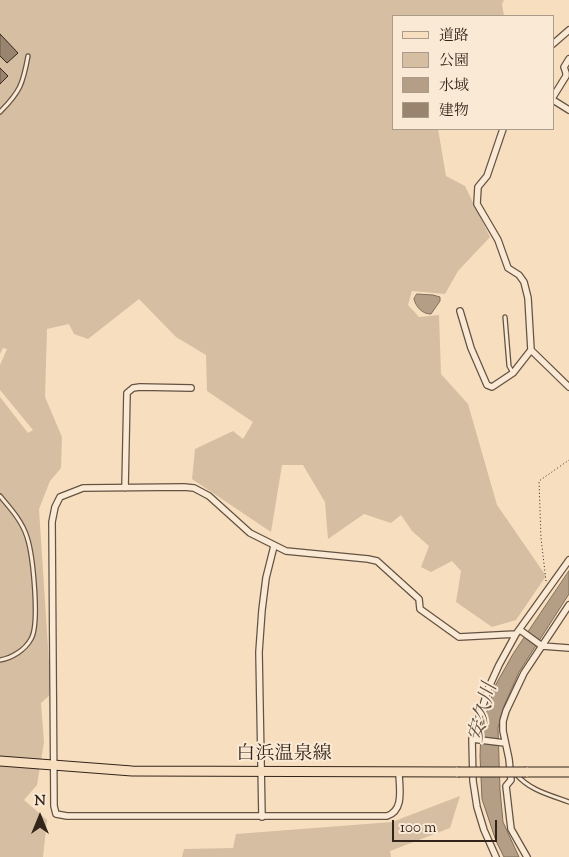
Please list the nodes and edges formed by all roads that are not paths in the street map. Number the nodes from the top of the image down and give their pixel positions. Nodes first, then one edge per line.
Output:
1 (569, 30) edge
2 (554, 43) edge
3 (28, 56) dead end
4 (569, 59) edge
5 (554, 96) edge
6 (554, 99) edge
7 (569, 110) edge
8 (0, 112) edge
9 (503, 130) edge
10 (460, 311) dead end
11 (506, 317) dead end
12 (531, 350) junction
13 (513, 373) junction
14 (569, 387) edge
15 (191, 388) dead end
16 (125, 488) junction
17 (0, 496) edge
18 (274, 546) junction
19 (569, 560) edge
20 (569, 605) edge
21 (518, 632) junction
22 (542, 646) junction
23 (569, 648) edge
24 (0, 660) edge
25 (473, 740) junction
26 (504, 743) junction
27 (0, 761) edge
28 (55, 765) junction
29 (509, 766) junction
30 (261, 772) junction
31 (399, 772) junction
32 (569, 772) edge
33 (569, 802) edge
34 (262, 817) junction
35 (496, 857) edge
36 (527, 857) edge

1 - 2 street
3 - 8 lane
4 - 5 street
6 - 7 street
9 - 12 street
10 - 13 street
11 - 13 lane
12 - 13 street
12 - 14 street
15 - 16 street
16 - 18 street
16 - 28 street
17 - 24 lane
18 - 21 street
18 - 30 street
19 - 21 street
20 - 22 street
21 - 22 street
21 - 25 street
22 - 23 street
22 - 26 street
25 - 26 street
25 - 35 street
26 - 29 street
27 - 28 main road, 白浜温泉線
28 - 30 main road, 白浜温泉線
28 - 34 street
29 - 33 lane
29 - 36 street
30 - 31 main road, 白浜温泉線
30 - 34 street
31 - 32 main road, 白浜温泉線, bridge
31 - 34 street

